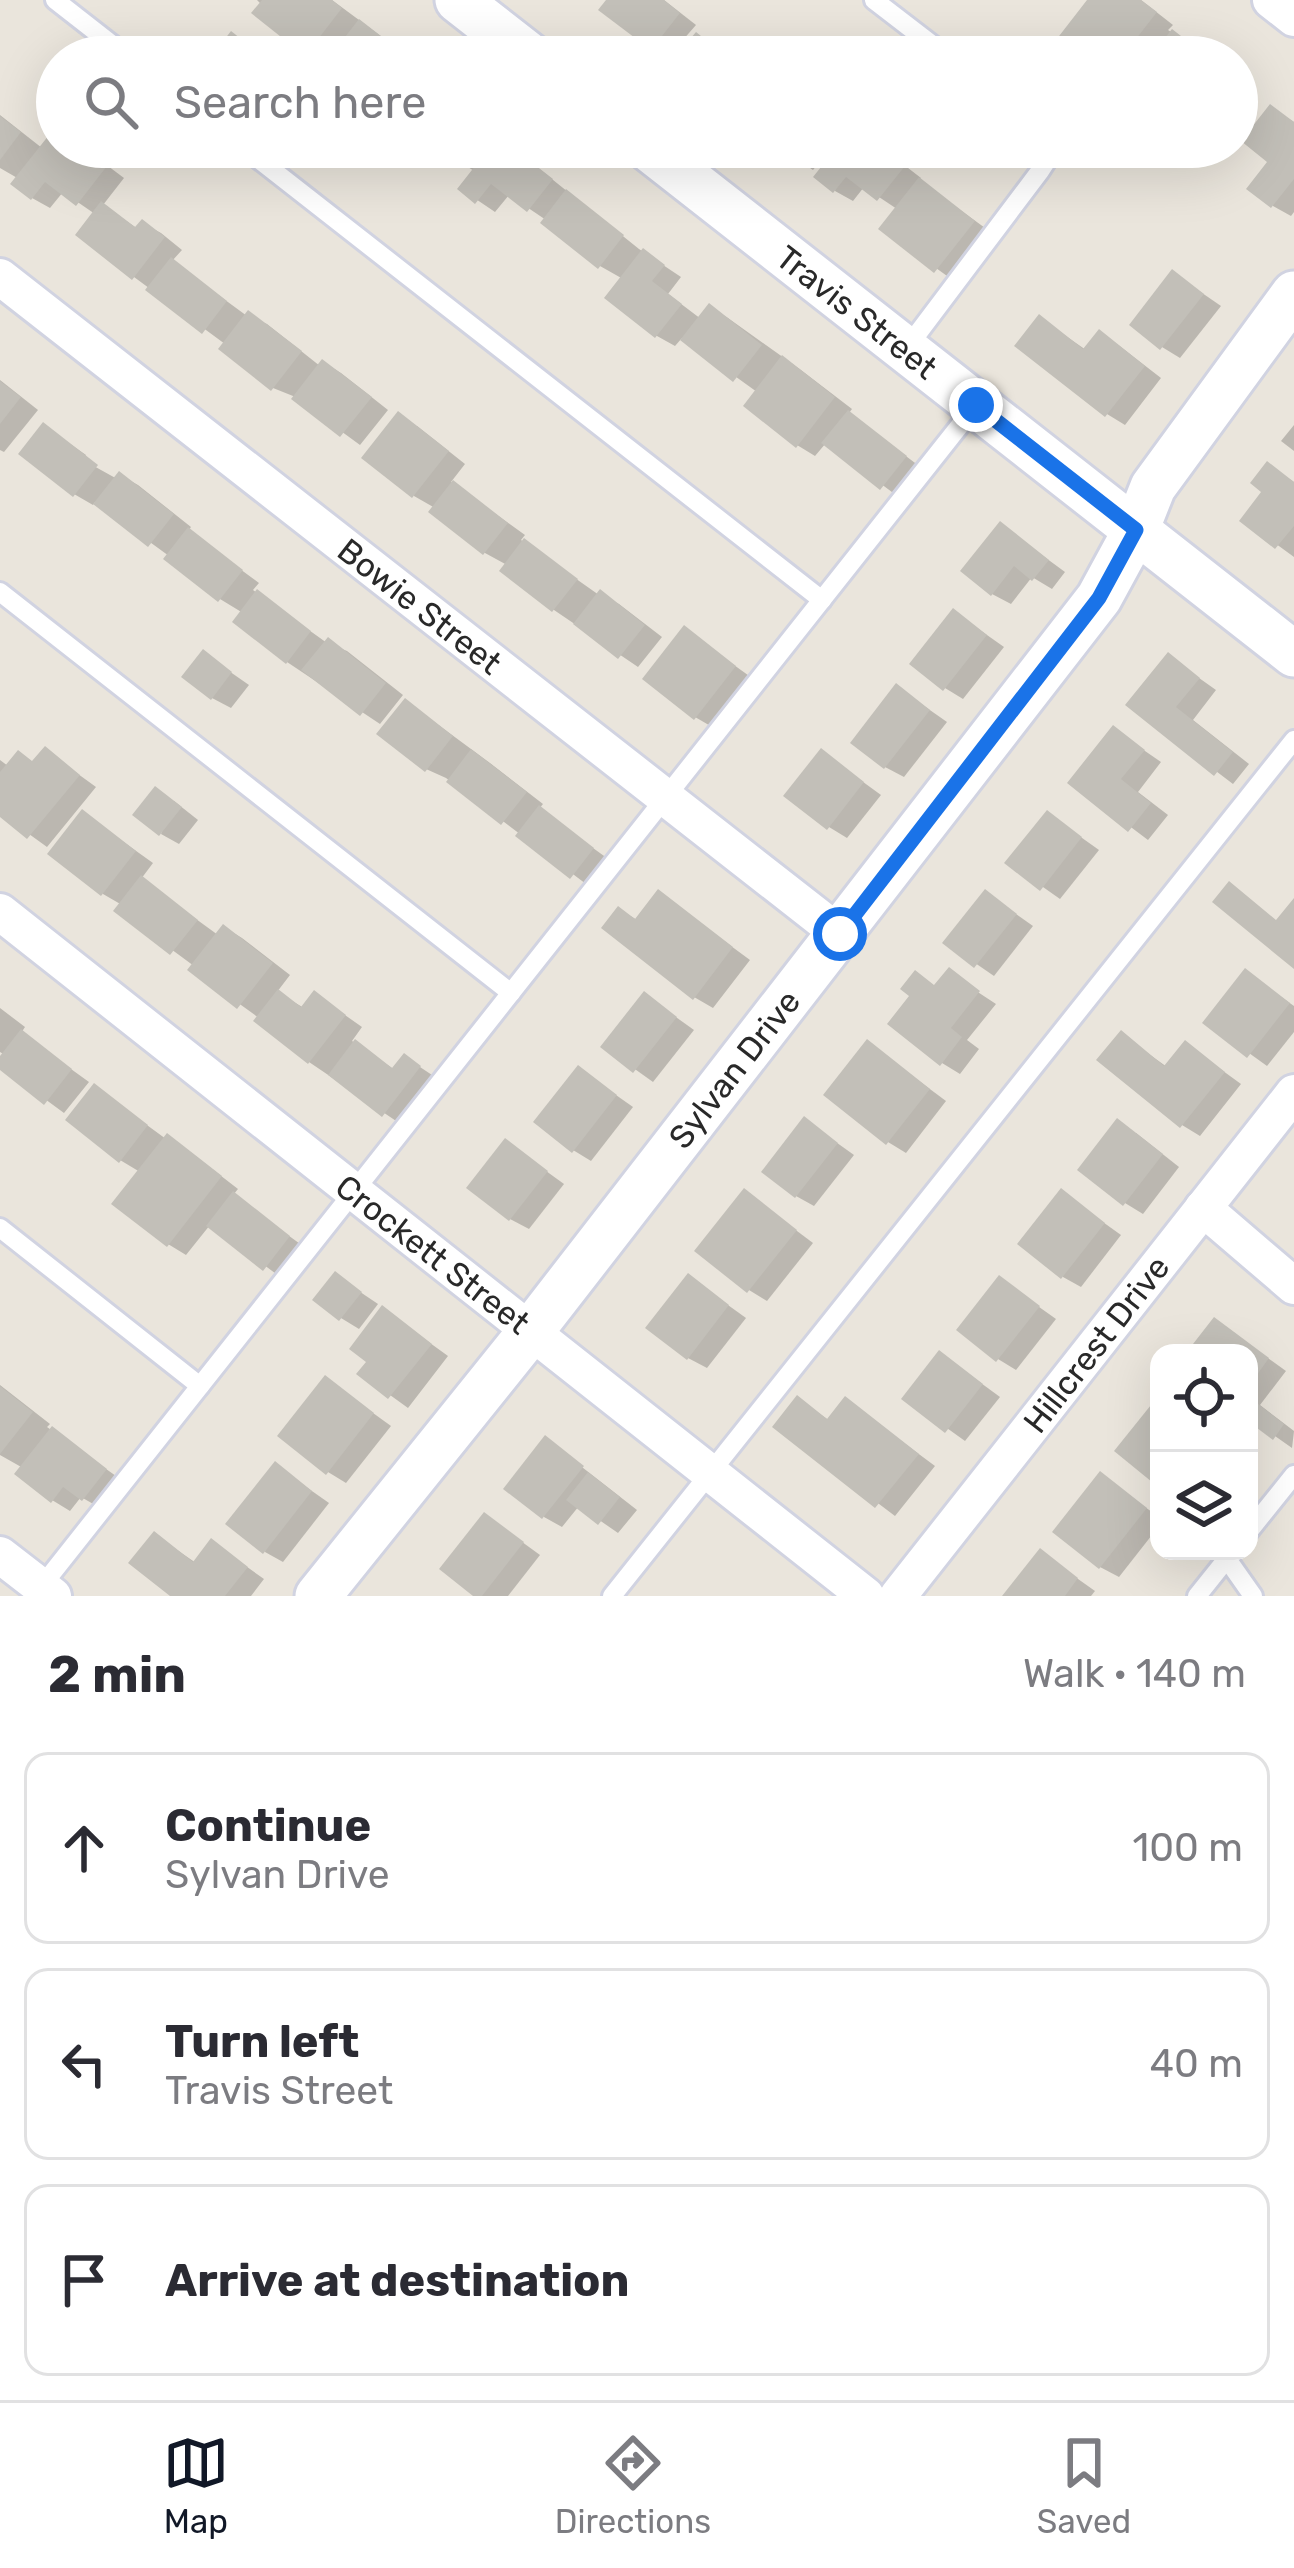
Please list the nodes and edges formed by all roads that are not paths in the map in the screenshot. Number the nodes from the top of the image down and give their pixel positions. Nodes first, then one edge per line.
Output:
1 (56, 0) edge
2 (458, 0) edge
3 (874, 0) edge
4 (1271, 0) edge
5 (1294, 18) edge
6 (101, 36) edge
7 (504, 36) edge
8 (921, 36) edge
9 (270, 168) edge
10 (673, 168) edge
11 (1042, 168) edge
12 (0, 277) edge
13 (1294, 294) edge
14 (905, 349) junction
15 (976, 405) junction
16 (1136, 530) junction
17 (0, 592) edge
18 (822, 600) junction
19 (1294, 654) edge
20 (1294, 740) edge
21 (665, 798) junction
22 (0, 912) edge
23 (840, 934) junction
24 (511, 993) junction
25 (1294, 1093) edge
26 (355, 1192) junction
27 (1203, 1208) junction
28 (0, 1228) edge
29 (1294, 1286) edge
30 (531, 1331) junction
31 (200, 1386) junction
32 (710, 1472) junction
33 (1294, 1475) edge
34 (1258, 1520) edge
35 (0, 1555) edge
36 (1226, 1560) edge
37 (1233, 1560) edge
38 (42, 1593) edge
39 (318, 1596) edge
40 (612, 1596) edge
41 (866, 1596) edge
42 (898, 1596) edge
43 (1197, 1596) edge
44 (1253, 1596) edge

1 - 6 lane
2 - 7 street
3 - 8 lane
4 - 5 street
9 - 18 lane
10 - 14 street, Travis Street
11 - 14 lane
12 - 21 street, Bowie Street
13 - 16 street, Sylvan Drive
14 - 15 street, Travis Street
15 - 16 street, Travis Street
15 - 18 lane
16 - 19 street, Travis Street
16 - 23 street, Sylvan Drive
17 - 24 lane
18 - 21 lane
20 - 32 lane
21 - 23 street, Bowie Street
21 - 24 lane
22 - 26 street, Crockett Street
23 - 30 street, Sylvan Drive
24 - 26 lane
25 - 27 street, Hillcrest Drive
26 - 30 street, Crockett Street
26 - 31 lane
27 - 29 street
27 - 42 street, Hillcrest Drive
28 - 31 lane
30 - 32 street, Crockett Street
30 - 39 street, Sylvan Drive
31 - 38 lane
32 - 40 lane
32 - 41 street, Crockett Street
33 - 34 lane
35 - 38 street
36 - 43 lane
37 - 44 lane

